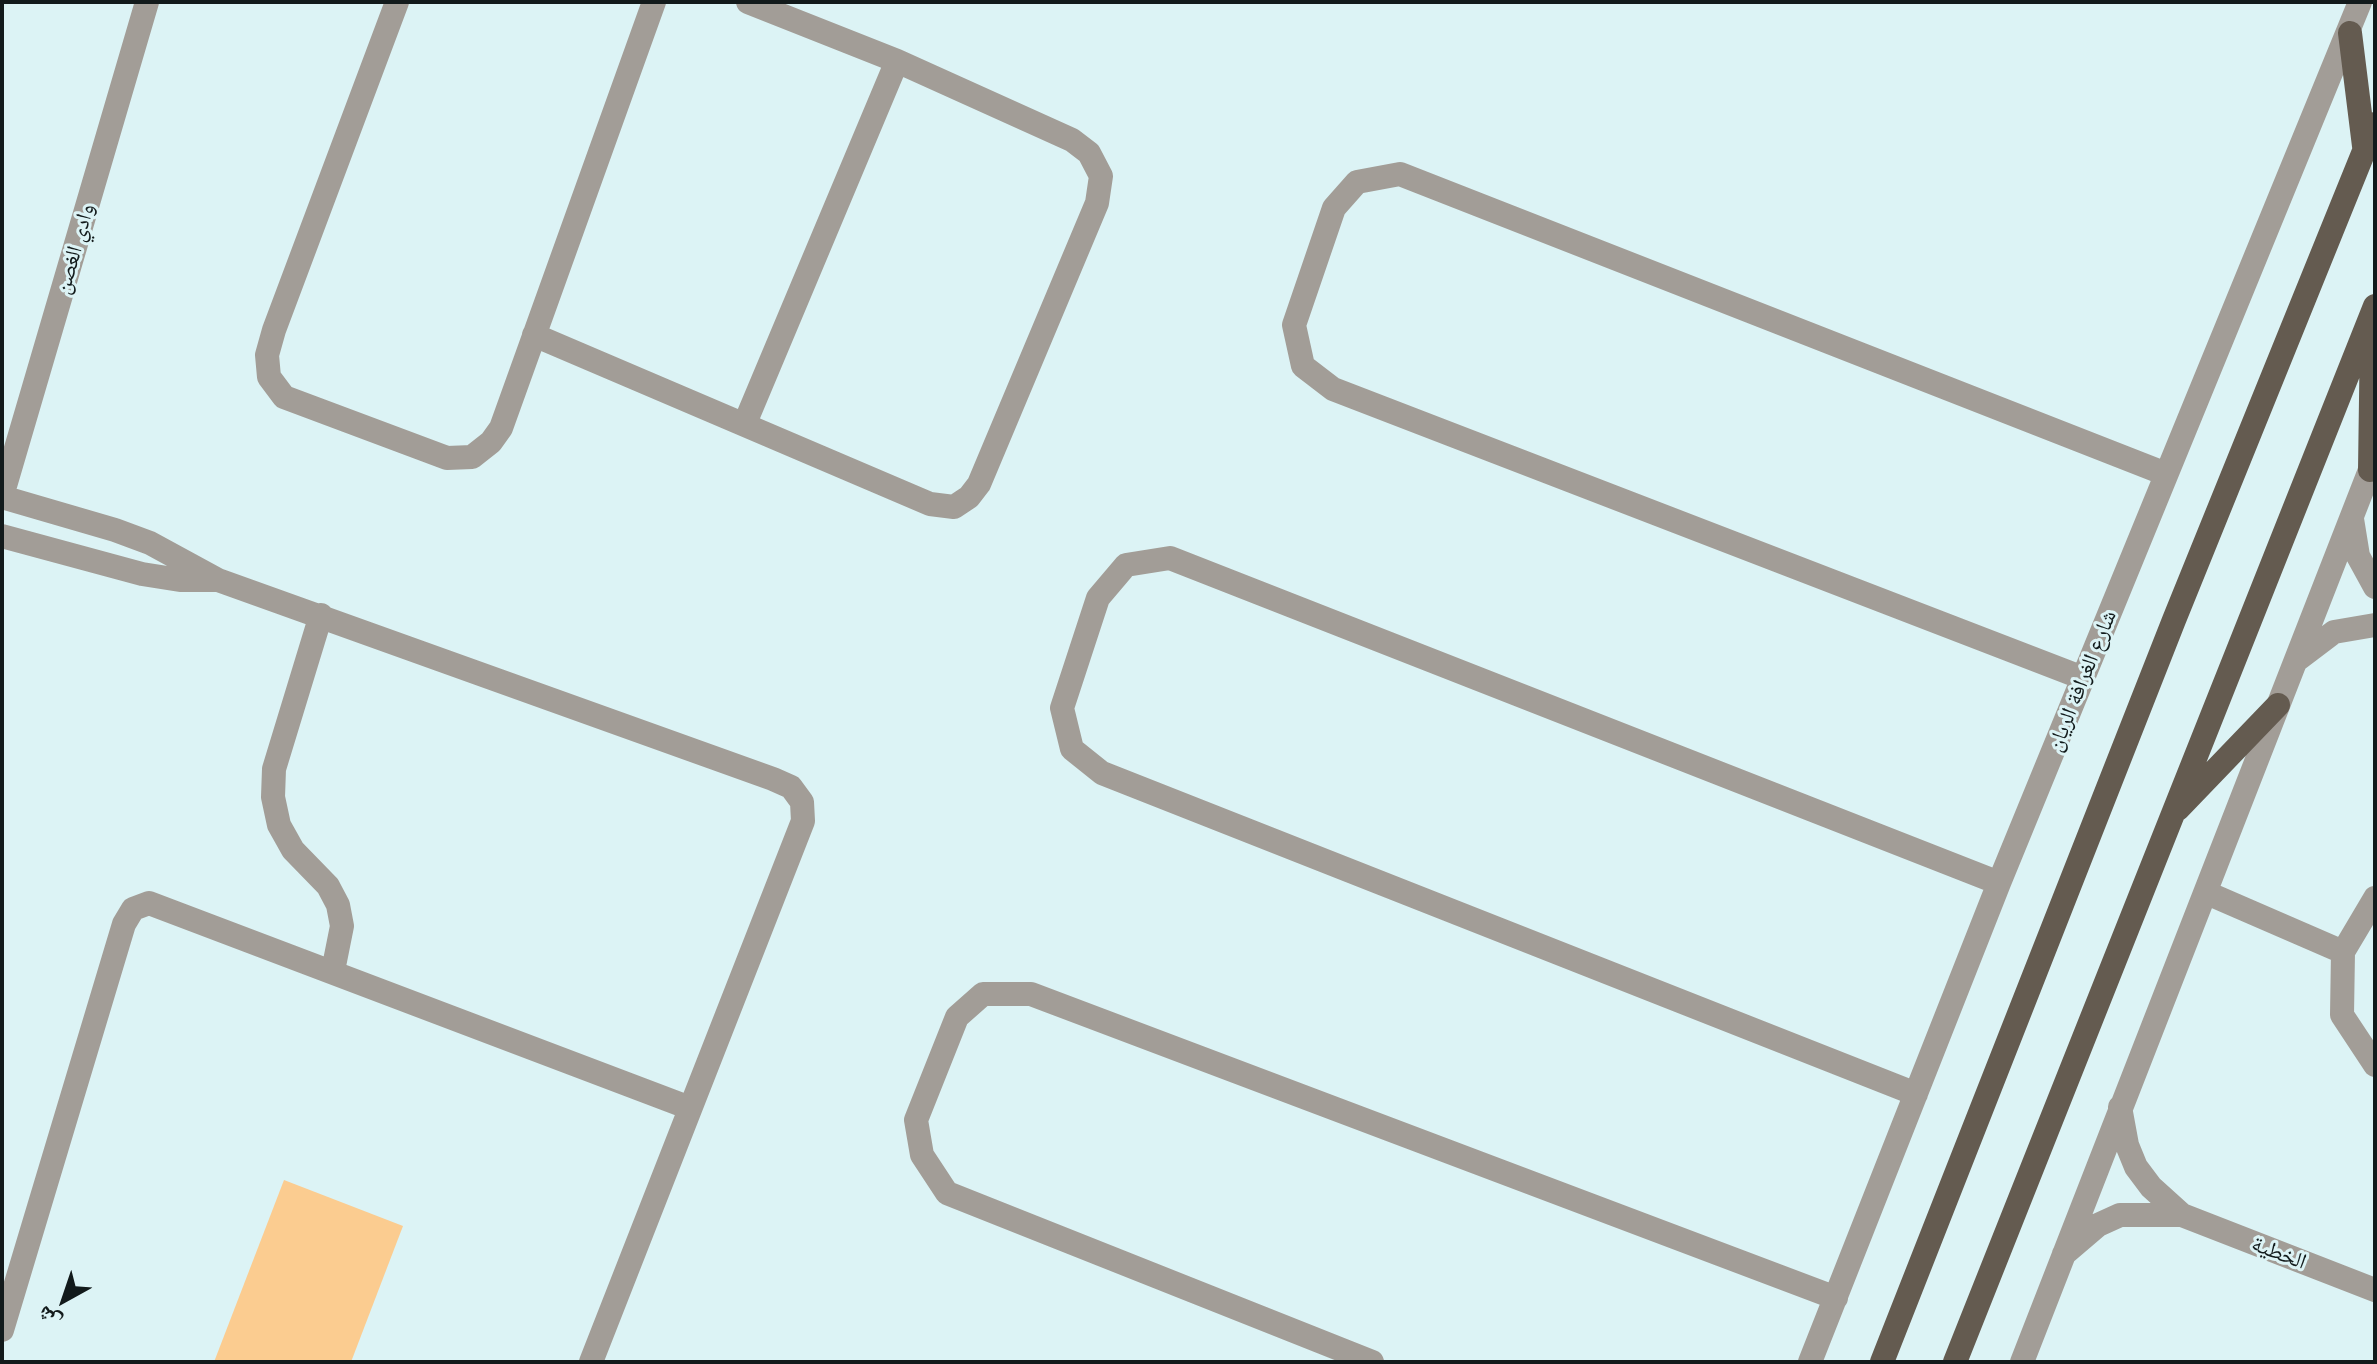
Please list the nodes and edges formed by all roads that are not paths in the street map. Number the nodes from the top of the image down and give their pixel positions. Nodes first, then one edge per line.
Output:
1 (147, 2) edge
2 (397, 2) edge
3 (654, 2) edge
4 (748, 2) edge
5 (2360, 2) edge
6 (2350, 33) junction
7 (897, 61) junction
8 (2375, 124) edge
9 (2365, 150) junction
10 (2374, 310) edge
11 (534, 335) junction
12 (745, 423) junction
13 (2372, 463) edge
14 (2166, 474) junction
15 (2, 497) edge
16 (2352, 519) junction
17 (2, 536) edge
18 (218, 580) junction
19 (2375, 587) edge
20 (321, 615) junction
21 (2375, 625) edge
22 (2297, 660) junction
23 (2083, 678) junction
24 (2278, 705) junction
25 (2168, 819) junction
26 (1999, 883) junction
27 (2207, 893) junction
28 (2375, 898) edge
29 (2343, 952) junction
30 (333, 971) junction
31 (2375, 1065) edge
32 (1916, 1094) junction
33 (2120, 1105) junction
34 (690, 1108) junction
35 (2182, 1215) junction
36 (2063, 1255) junction
37 (2375, 1290) edge
38 (1836, 1298) junction
39 (2, 1330) edge
40 (591, 1362) edge
41 (1372, 1362) edge
42 (1810, 1362) edge
43 (1882, 1362) edge
44 (1955, 1362) edge
45 (2022, 1362) edge

1 - 15 street, وادي الغصن
2 - 11 street
3 - 11 street
4 - 7 street
5 - 6 street, شارع الغرافة الريان
6 - 9 main road
6 - 14 street, شارع الغرافة الريان
7 - 12 street
7 - 12 street
8 - 9 main road
9 - 43 main road
10 - 13 main road
10 - 25 main road
11 - 12 street
13 - 16 street
14 - 23 street, شارع الغرافة الريان
14 - 23 street
15 - 18 street
16 - 19 street
16 - 22 street
17 - 18 street
18 - 20 street
20 - 30 street
20 - 34 street
21 - 22 street
22 - 24 street
23 - 26 street, شارع الغرافة الريان
24 - 25 main road
24 - 27 street
25 - 44 main road
26 - 32 street, شارع الغرافة الريان
26 - 32 street
27 - 29 street
27 - 33 street
28 - 29 street
29 - 31 street
30 - 34 street
30 - 39 street
32 - 38 street, شارع الغرافة الريان
33 - 35 street, الخطية
33 - 36 street
34 - 40 street
35 - 36 street, الخطية
35 - 37 street, الخطية
36 - 45 street
38 - 41 street
38 - 42 street, شارع الغرافة الريان

